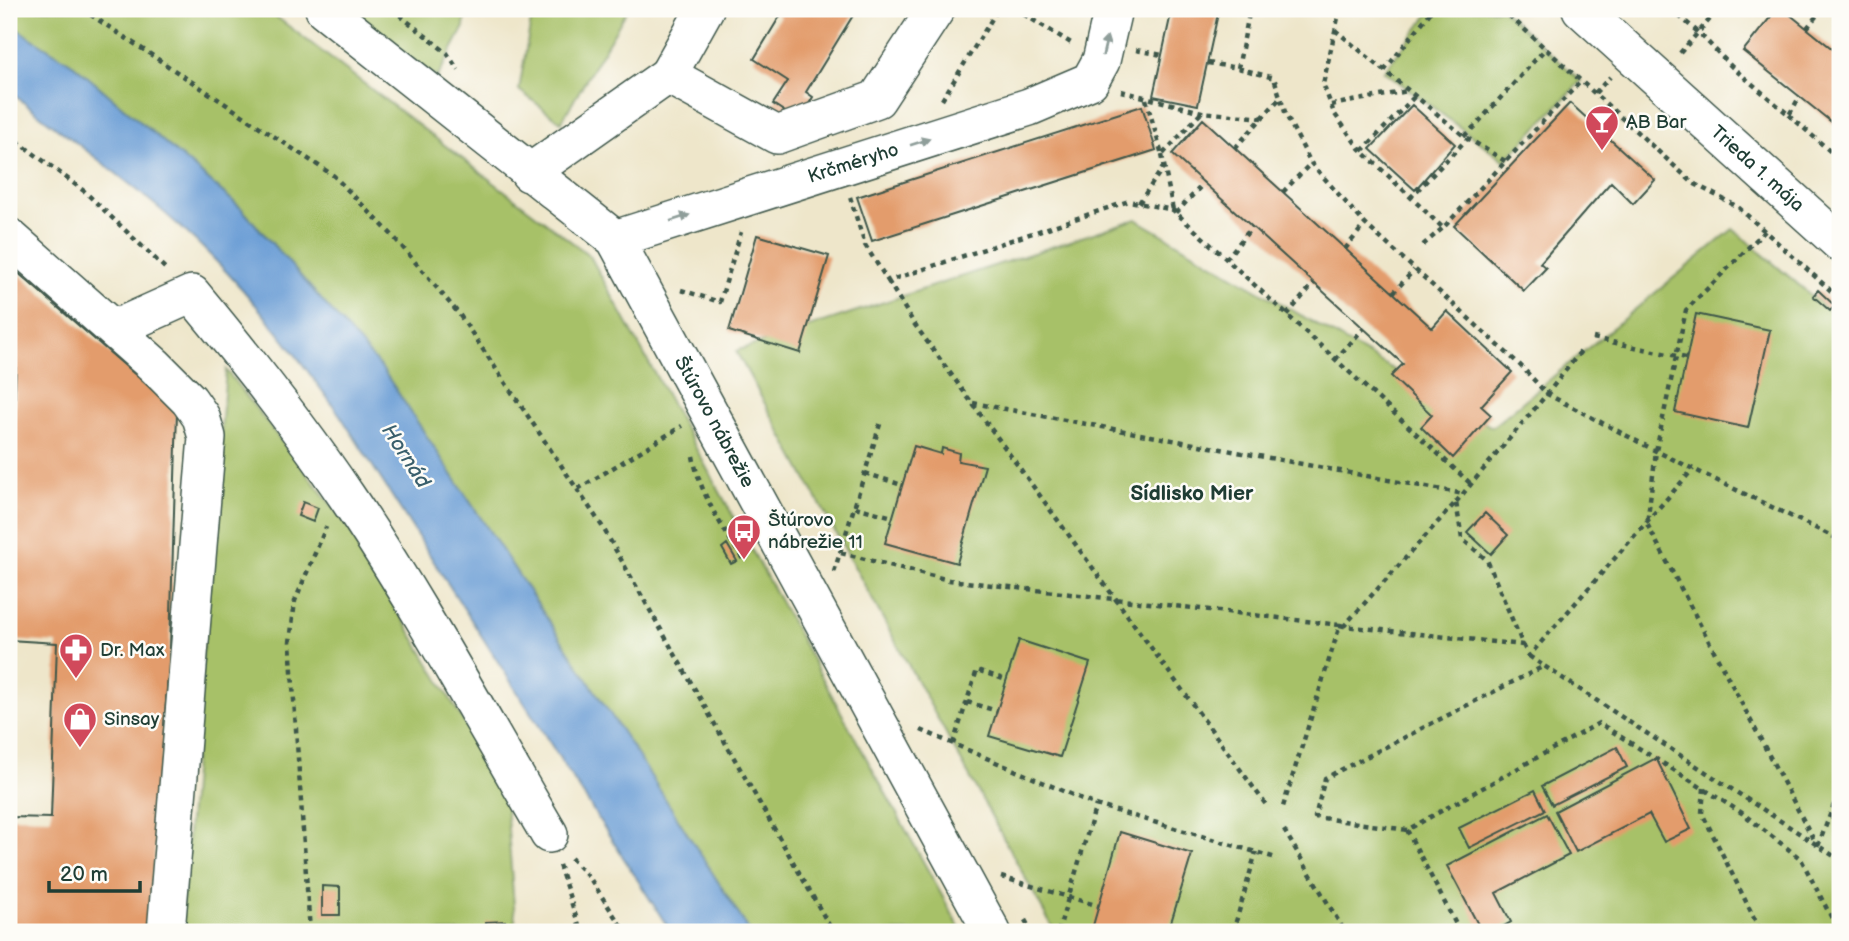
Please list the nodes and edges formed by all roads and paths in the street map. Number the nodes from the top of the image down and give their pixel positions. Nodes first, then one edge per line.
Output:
1 (82, 9) edge
2 (324, 9) edge
3 (705, 9) edge
4 (936, 9) edge
5 (1015, 9) edge
6 (1113, 9) edge
7 (1250, 9) edge
8 (1340, 9) edge
9 (1433, 9) edge
10 (1502, 9) edge
11 (1581, 9) edge
12 (1671, 9) edge
13 (1822, 9) edge
14 (1807, 28) dead end
15 (1335, 30) junction
16 (1546, 48) junction
17 (1208, 63) dead end
18 (1238, 68) junction
19 (1096, 71) junction
20 (1384, 71) junction
21 (668, 75) junction
22 (1581, 81) junction
23 (1408, 91) junction
24 (1415, 96) junction
25 (1800, 96) dead end
26 (1280, 98) junction
27 (1331, 105) junction
28 (1202, 112) junction
29 (1789, 115) junction
30 (1262, 118) junction
31 (9, 135) edge
32 (1465, 137) junction
33 (1235, 148) dead end
34 (1362, 151) junction
35 (1162, 155) junction
36 (1840, 160) edge
37 (1505, 161) junction
38 (1311, 163) junction
39 (1164, 165) junction
40 (529, 173) junction
41 (1204, 183) dead end
42 (1283, 192) dead end
43 (848, 193) dead end
44 (1410, 198) junction
45 (1139, 203) junction
46 (1175, 211) junction
47 (744, 222) dead end
48 (1365, 225) junction
49 (1252, 227) dead end
50 (1443, 228) junction
51 (1765, 230) junction
52 (9, 237) edge
53 (615, 239) junction
54 (1840, 243) edge
55 (1423, 245) dead end
56 (1345, 249) dead end
57 (1226, 259) junction
58 (1414, 270) junction
59 (888, 281) junction
60 (1314, 283) dead end
61 (677, 288) dead end
62 (1393, 292) dead end
63 (192, 294) junction
64 (1840, 299) edge
65 (1287, 315) junction
66 (1364, 328) dead end
67 (114, 329) junction
68 (1593, 338) dead end
69 (1581, 351) dead end
70 (1676, 356) junction
71 (1686, 358) dead end
72 (1335, 360) junction
73 (1547, 394) junction
74 (974, 403) junction
75 (881, 421) dead end
76 (688, 434) dead end
77 (690, 445) dead end
78 (1656, 451) junction
79 (1693, 469) junction
80 (865, 473) junction
81 (1471, 484) junction
82 (902, 485) dead end
83 (578, 489) junction
84 (1464, 494) junction
85 (1456, 502) junction
86 (855, 507) junction
87 (893, 517) dead end
88 (1647, 524) junction
89 (327, 526) dead end
90 (1840, 540) edge
91 (841, 553) junction
92 (744, 561) dead end
93 (834, 573) dead end
94 (1118, 601) junction
95 (1342, 625) junction
96 (1523, 645) junction
97 (1529, 656) junction
98 (1544, 666) junction
99 (1006, 680) dead end
100 (967, 702) junction
101 (997, 711) dead end
102 (920, 730) dead end
103 (953, 744) junction
104 (1704, 788) junction
105 (1840, 789) edge
106 (1096, 805) junction
107 (1267, 806) dead end
108 (1282, 810) dead end
109 (1283, 830) dead end
110 (1407, 830) junction
111 (549, 834) junction
112 (1818, 847) junction
113 (1256, 852) junction
114 (1276, 858) dead end
115 (1840, 860) edge
116 (1001, 877) dead end
117 (1068, 898) junction
118 (1099, 906) dead end
119 (166, 932) edge
120 (310, 932) edge
121 (581, 932) edge
122 (625, 932) edge
123 (833, 932) edge
124 (992, 932) edge
125 (1058, 932) edge
126 (1233, 932) edge
127 (1345, 932) edge
128 (1460, 932) edge
129 (1761, 932) edge
130 (1839, 932) edge

1 - 83 path
2 - 40 street, Štúrovo nábrežie
3 - 21 street
4 - 21 street
5 - 19 path
19 -> 6 street
7 - 18 path
8 - 15 path
9 - 20 path
10 - 16 path
11 - 54 street, Trieda 1. mája
12 - 29 path
13 - 14 path
15 - 20 path
15 - 27 path
16 - 22 path
16 - 32 path
17 - 18 path
18 - 26 path
53 -> 19 street, Krčméryho
20 - 23 path
21 - 40 street
22 - 37 path
22 - 51 path
23 - 24 path
23 - 27 path
24 - 32 path
24 - 34 path
25 - 29 path
26 - 30 path
26 - 38 path
27 - 34 path
28 - 30 path
28 - 35 path
28 - 35 path
29 - 36 path
30 - 33 path
31 - 63 path
32 - 37 path
32 - 44 path
34 - 44 path
35 - 39 path
37 - 50 path
38 - 42 path
38 - 48 path
39 - 45 path
39 - 46 path
40 - 53 street, Štúrovo nábrežie
41 - 46 path
43 - 59 path
44 - 50 path
45 - 46 path
45 - 59 path
46 - 57 path
47 - 61 path
48 - 56 path
48 - 58 path
49 - 57 path
50 - 55 path
51 - 64 path
51 - 70 path
52 - 67 street
53 - 124 street, Štúrovo nábrežie
57 - 65 path
58 - 62 path
58 - 73 path
59 - 74 path
60 - 65 path
63 - 67 street
63 - 111 street
65 - 72 path
66 - 72 path
67 - 119 street
68 - 70 path
69 - 73 path
70 - 71 path
70 - 78 path
72 - 81 path
73 - 78 path
73 - 81 path
74 - 84 path
74 - 94 path
75 - 80 path
76 - 83 path
77 - 92 path
78 - 79 path
78 - 88 path
79 - 88 path
79 - 90 path
80 - 82 path
80 - 86 path
81 - 84 path
83 - 123 path
84 - 85 path
85 - 95 path
85 - 96 path
86 - 87 path
86 - 91 path
88 - 97 path
88 - 112 path
89 - 120 path
91 - 93 path
91 - 94 path
94 - 95 path
94 - 107 path
95 - 96 path
95 - 108 path
96 - 97 path
97 - 98 path
98 - 110 path
98 - 112 path
99 - 100 path
100 - 101 path
100 - 103 path
102 - 103 path
103 - 106 path
104 - 110 path
104 - 129 path
104 - 130 path
105 - 112 path
106 - 113 path
106 - 117 path
109 - 127 path
110 - 128 path
111 - 121 path
111 - 122 path
112 - 115 path
113 - 114 path
113 - 126 path
116 - 117 path
117 - 118 path
117 - 125 path

